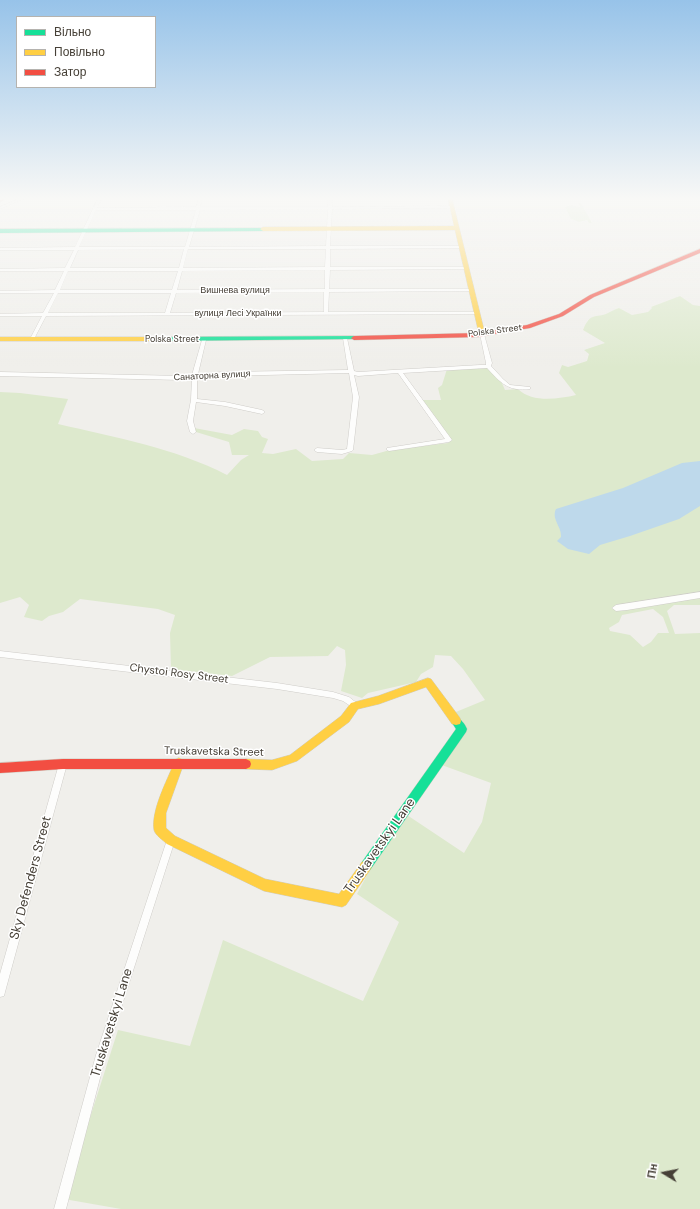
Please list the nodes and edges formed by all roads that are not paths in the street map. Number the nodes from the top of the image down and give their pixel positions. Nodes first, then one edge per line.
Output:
1 (73, 254) edge
2 (184, 254) edge
3 (328, 254) edge
4 (462, 254) edge
5 (692, 254) edge
6 (328, 268) junction
7 (466, 268) junction
8 (180, 269) junction
9 (0, 270) edge
10 (66, 270) junction
11 (328, 290) junction
12 (470, 290) junction
13 (57, 291) junction
14 (173, 291) junction
15 (0, 292) edge
16 (476, 313) junction
17 (326, 314) junction
18 (0, 315) edge
19 (44, 315) junction
20 (167, 315) junction
21 (482, 334) junction
22 (345, 338) junction
23 (0, 339) edge
24 (32, 339) junction
25 (204, 340) junction
26 (489, 364) junction
27 (399, 371) junction
28 (0, 374) edge
29 (352, 374) junction
30 (196, 376) junction
31 (528, 388) dead end
32 (194, 400) junction
33 (262, 412) dead end
34 (193, 432) dead end
35 (390, 449) dead end
36 (317, 450) dead end
37 (700, 595) edge
38 (616, 608) dead end
39 (0, 654) edge
40 (355, 706) junction
41 (179, 763) junction
42 (63, 764) junction
43 (0, 768) edge
44 (171, 840) junction
45 (0, 992) edge
46 (60, 1209) edge

1 - 10 street
2 - 8 street
3 - 6 street
4 - 7 street
5 - 21 street, Polska Street
6 - 7 street
6 - 8 street
6 - 11 street
7 - 12 street
8 - 10 street
8 - 14 street
9 - 10 street
10 - 13 street
11 - 12 street, Вишнева вулиця
11 - 14 street, Вишнева вулиця
11 - 17 street
12 - 16 street
13 - 14 street, Вишнева вулиця
13 - 15 street, Вишнева вулиця
13 - 19 street
14 - 20 street
16 - 17 street, вулиця Лесі Українки
16 - 21 street
17 - 20 street, вулиця Лесі Українки
18 - 19 street, вулиця Лесі Українки
19 - 20 street, вулиця Лесі Українки
19 - 24 street
21 - 22 street, Polska Street
21 - 26 street
22 - 25 street, Polska Street
22 - 29 street
23 - 24 street, Polska Street
24 - 25 street, Polska Street
25 - 30 street
26 - 27 street, Санаторна вулиця
26 - 31 street
27 - 29 street, Санаторна вулиця
27 - 35 street
28 - 30 street, Санаторна вулиця
29 - 30 street, Санаторна вулиця
29 - 36 street
30 - 32 street
32 - 33 street
32 - 34 street
37 - 38 street
39 - 40 street, Chystoi Rosy Street
40 - 41 street, Truskavetska Street
40 - 44 street, Truskavetskyi Lane
41 - 42 street, Truskavetska Street
41 - 44 street, Truskavetskyi Lane
42 - 43 street, Truskavetska Street
42 - 45 street, Sky Defenders Street
44 - 46 street, Truskavetskyi Lane

